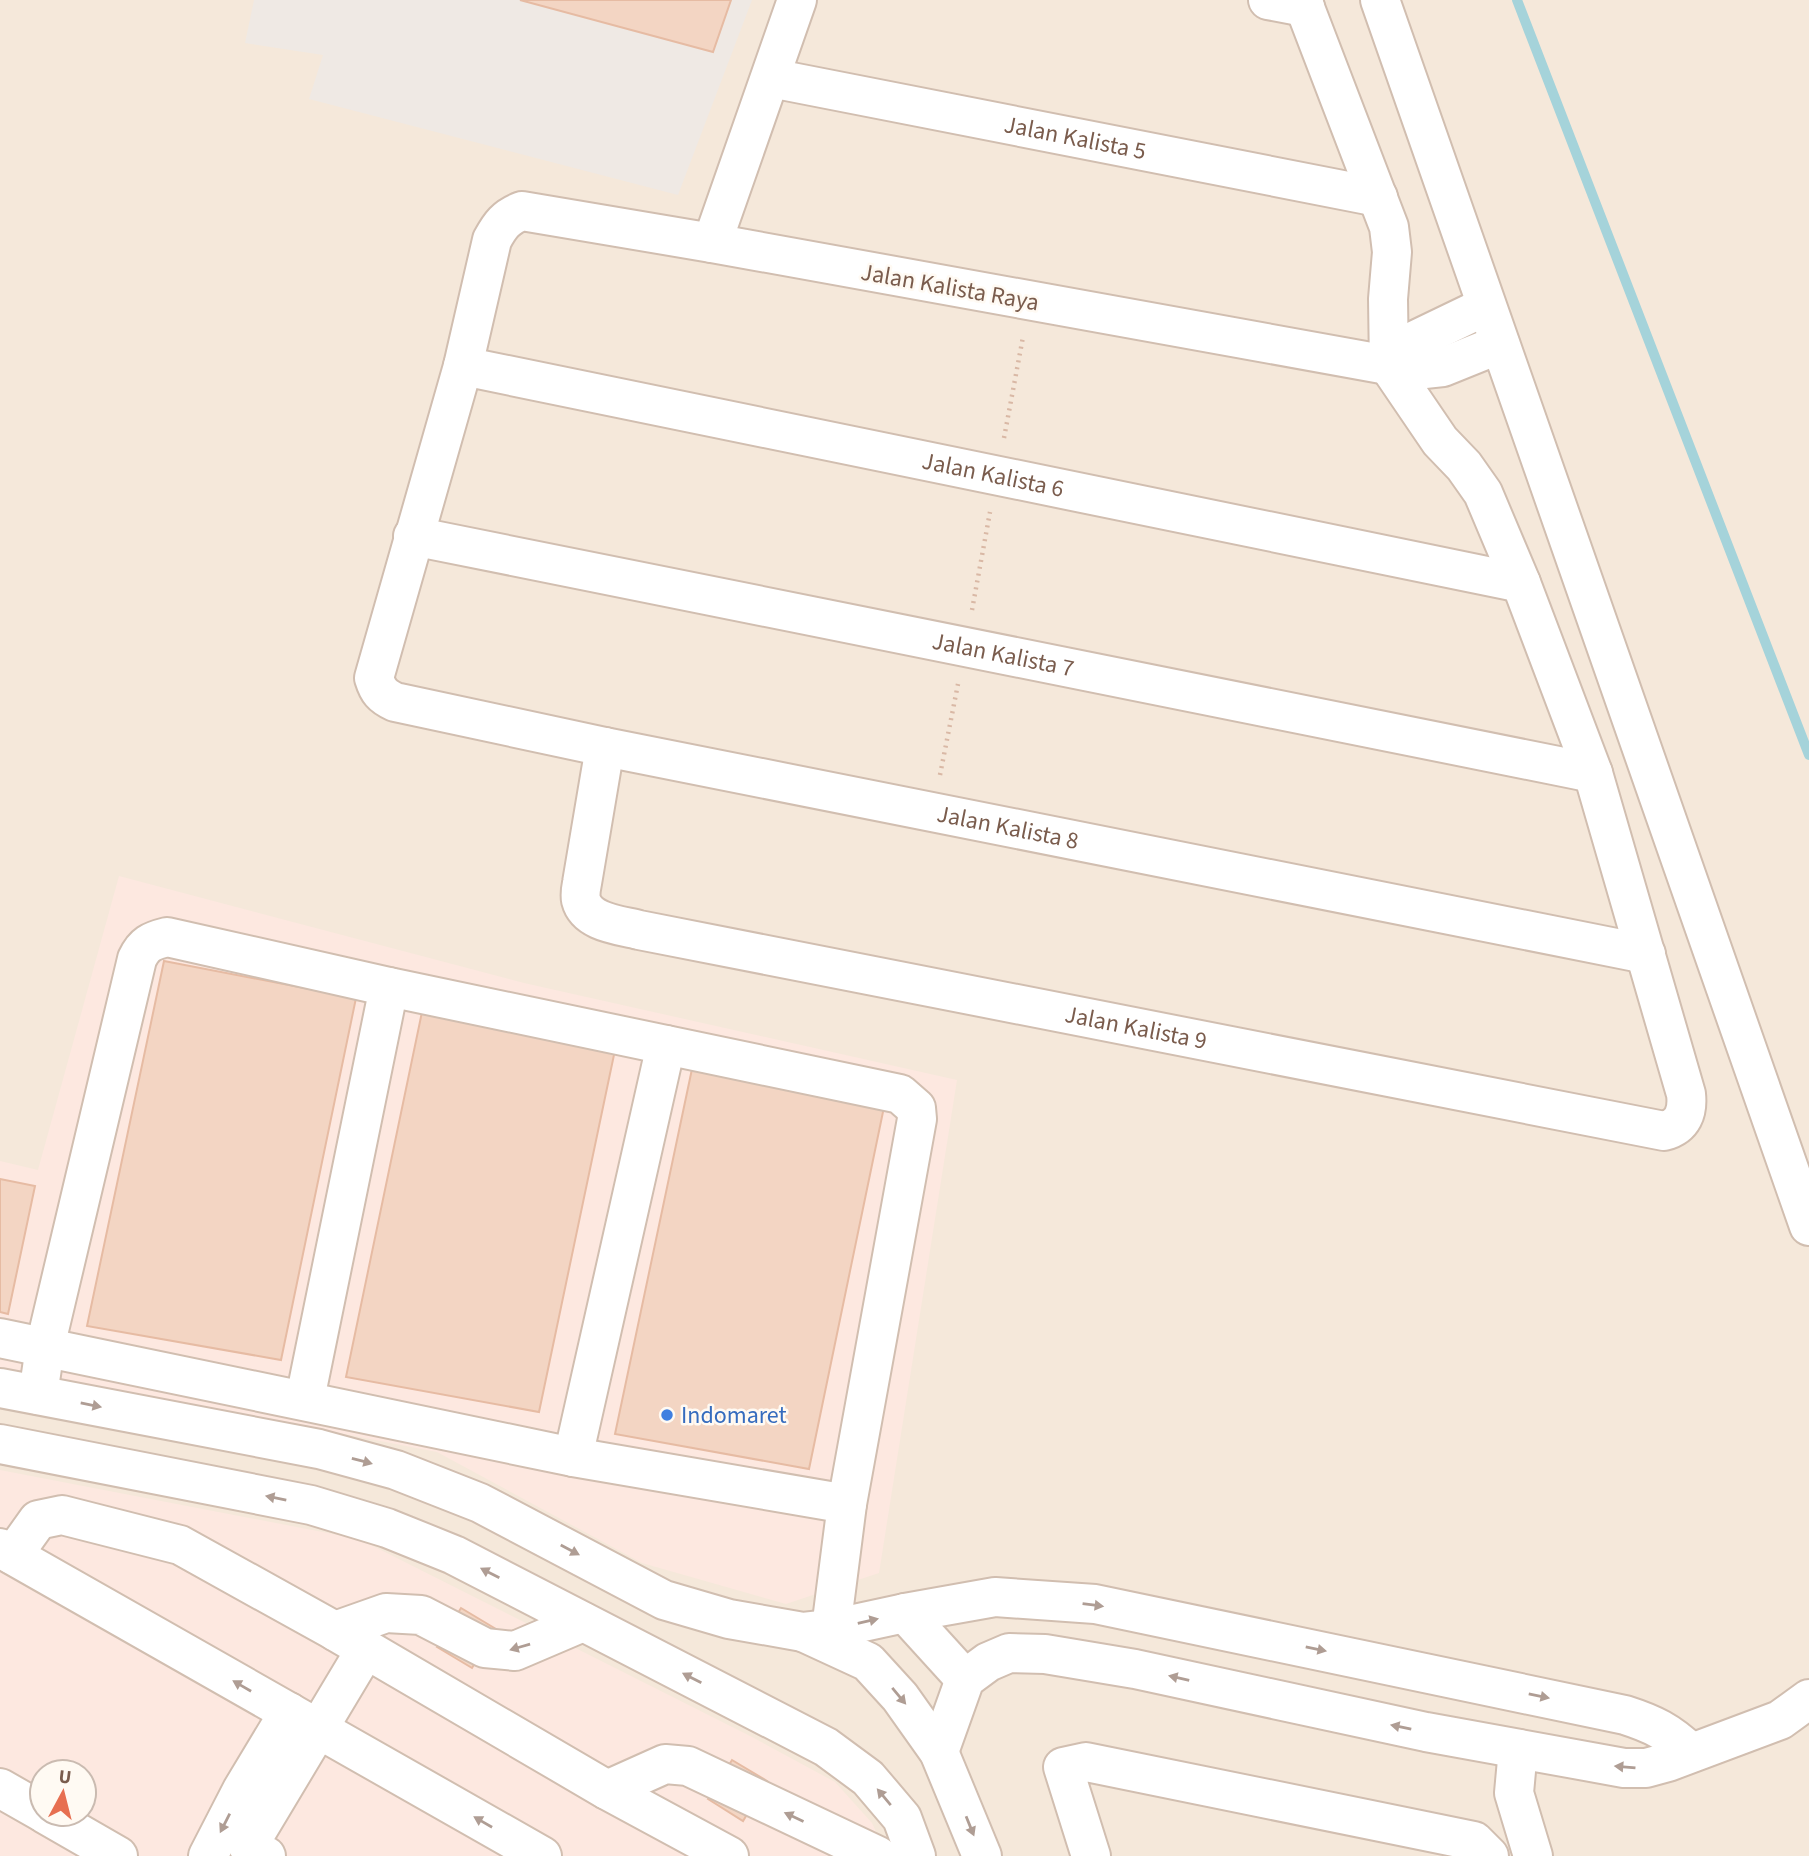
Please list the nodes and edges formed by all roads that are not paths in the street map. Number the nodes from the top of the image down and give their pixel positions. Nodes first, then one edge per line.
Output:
1 (797, 0) edge
2 (1268, 0) edge
3 (1380, 0) edge
4 (1304, 4) edge
5 (771, 78) junction
6 (1378, 197) junction
7 (712, 243) junction
8 (1486, 306) junction
9 (1500, 344) junction
10 (463, 366) junction
11 (1389, 366) junction
12 (413, 536) junction
13 (1521, 583) junction
14 (605, 747) junction
15 (1593, 773) junction
16 (1646, 954) junction
17 (389, 987) junction
18 (666, 1045) junction
19 (1809, 1226) edge
20 (0, 1338) edge
21 (46, 1347) junction
22 (0, 1388) edge
23 (38, 1395) junction
24 (305, 1399) junction
25 (0, 1444) edge
26 (573, 1457) junction
27 (847, 1504) junction
28 (7, 1551) edge
29 (905, 1613) junction
30 (583, 1622) junction
31 (817, 1630) junction
32 (351, 1640) junction
33 (965, 1679) junction
34 (1809, 1699) edge
35 (303, 1720) junction
36 (1518, 1749) junction
37 (939, 1752) junction
38 (1690, 1752) junction
39 (0, 1788) edge
40 (607, 1790) junction
41 (28, 1804) edge
42 (69, 1828) edge
43 (673, 1843) edge
44 (118, 1856) edge
45 (208, 1856) edge
46 (266, 1856) edge
47 (542, 1856) edge
48 (729, 1856) edge
49 (878, 1856) edge
50 (916, 1856) edge
51 (982, 1856) edge
52 (1091, 1856) edge
53 (1489, 1856) edge
54 (1533, 1856) edge

1 - 5 street
2 - 4 street
3 - 8 street
4 - 6 street
5 - 6 street, Jalan Kalista 5
5 - 7 street
6 - 11 street
7 - 10 street, Jalan Kalista Raya
7 - 11 street, Jalan Kalista Raya
8 - 9 street
8 - 11 street
9 - 11 street, Jalan Kalista Raya
9 - 19 street
10 - 12 street
10 - 13 street, Jalan Kalista 6
11 - 13 street
12 - 14 street, Jalan Kalista 8
12 - 15 street, Jalan Kalista 7
13 - 15 street
14 - 16 street, Jalan Kalista 8
14 - 16 street, Jalan Kalista 9
15 - 16 street
17 - 18 street
17 - 21 street
17 - 24 street
18 - 26 street
18 - 27 street
20 - 21 street
21 - 23 street
21 - 24 street
22 - 23 street
23 -> 31 street
24 - 26 street
30 -> 25 street
26 - 27 street
27 - 31 street
28 - 32 street
35 -> 28 street
31 -> 29 street
29 - 33 street
29 -> 38 street
30 -> 32 street
50 -> 30 street
31 -> 37 street
32 - 35 street
32 - 40 street
36 -> 33 street
33 - 37 street
34 - 38 street
35 -> 45 street
35 - 46 street
47 -> 35 street
38 -> 36 street
36 - 54 street
37 -> 51 street
39 - 41 street
40 - 43 street
49 -> 40 street
42 - 44 street
43 - 48 street
52 - 53 street

